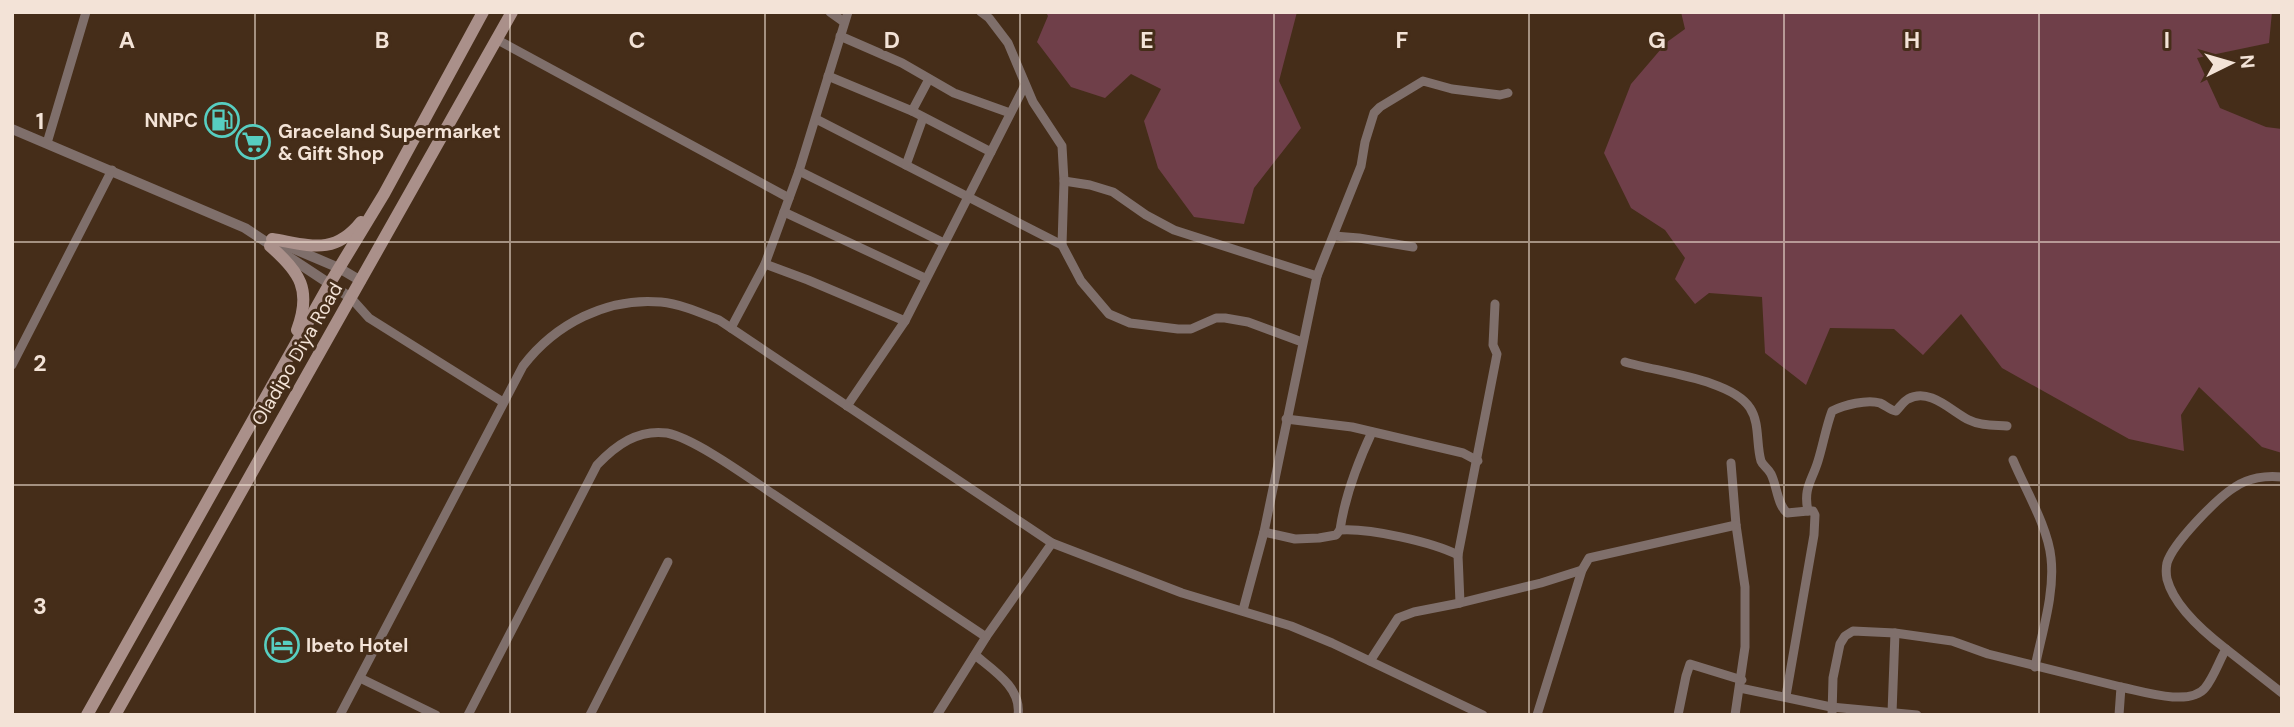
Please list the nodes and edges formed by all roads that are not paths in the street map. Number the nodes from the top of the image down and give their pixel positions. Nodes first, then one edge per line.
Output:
1 (86, 12) edge
2 (483, 12) edge
3 (512, 12) edge
4 (830, 12) edge
5 (981, 12) edge
6 (846, 17) edge
7 (840, 36) junction
8 (496, 39) junction
9 (828, 76) junction
10 (929, 79) junction
11 (1025, 85) junction
12 (1508, 93) dead end
13 (912, 111) junction
14 (1010, 113) junction
15 (923, 118) junction
16 (816, 119) junction
17 (12, 129) edge
18 (47, 143) junction
19 (991, 152) junction
20 (906, 164) junction
21 (111, 170) junction
22 (799, 171) junction
23 (1064, 181) junction
24 (384, 194) junction
25 (968, 197) junction
26 (789, 198) junction
27 (784, 212) junction
28 (1334, 236) junction
29 (267, 240) junction
30 (944, 243) junction
31 (1062, 245) junction
32 (1413, 247) dead end
33 (765, 264) junction
34 (339, 268) junction
35 (1317, 276) junction
36 (925, 278) junction
37 (362, 281) junction
38 (330, 283) junction
39 (351, 298) junction
40 (1495, 304) dead end
41 (905, 321) junction
42 (731, 328) junction
43 (1302, 342) junction
44 (1625, 362) dead end
45 (286, 363) junction
46 (12, 365) edge
47 (503, 402) junction
48 (847, 406) junction
49 (1286, 419) junction
50 (2007, 426) dead end
51 (1372, 432) junction
52 (2013, 460) dead end
53 (1478, 461) junction
54 (1731, 463) dead end
55 (2282, 477) edge
56 (1808, 510) junction
57 (1735, 525) junction
58 (1340, 530) junction
59 (1264, 532) junction
60 (1052, 543) junction
61 (1458, 555) junction
62 (668, 562) dead end
63 (1582, 570) junction
64 (1460, 603) junction
65 (1243, 610) junction
66 (1895, 633) junction
67 (986, 636) junction
68 (2226, 649) junction
69 (975, 655) junction
70 (1370, 661) junction
71 (2035, 667) junction
72 (360, 678) junction
73 (1741, 684) junction
74 (2120, 687) junction
75 (2282, 693) edge
76 (1786, 696) junction
77 (1831, 711) edge
78 (1892, 713) edge
79 (87, 715) edge
80 (115, 715) edge
81 (340, 715) edge
82 (436, 715) edge
83 (468, 715) edge
84 (590, 715) edge
85 (937, 715) edge
86 (1018, 715) edge
87 (1483, 715) edge
88 (1537, 715) edge
89 (1678, 715) edge
90 (1735, 715) edge
91 (1917, 715) edge
92 (2119, 715) edge

1 - 18 street
2 - 24 main road, Oladipo Diya Road
3 - 8 main road, Oladipo Diya Road
4 - 6 street
5 - 11 street
6 - 7 street
7 - 9 street
7 - 10 street
8 - 26 street
8 - 37 main road, Oladipo Diya Road
9 - 13 street
9 - 16 street
10 - 13 street
10 - 14 street
11 - 14 street
11 - 23 street
12 - 28 street
13 - 15 street
14 - 19 street
15 - 19 street
15 - 20 street
16 - 20 street
16 - 22 street
17 - 18 street
18 - 21 street
19 - 25 street
20 - 25 street
21 - 29 street
21 - 46 street
22 - 26 street
22 - 30 street
23 - 31 street
23 - 35 street
24 - 29 main road
24 - 34 main road, Oladipo Diya Road
25 - 30 street
25 - 31 street
26 - 27 street
27 - 33 street
27 - 36 street
28 - 32 street
28 - 35 street
29 - 34 street
29 - 38 street
29 - 45 main road
30 - 36 street
31 - 43 street
33 - 41 street
33 - 42 street
34 - 37 street
34 - 38 main road, Oladipo Diya Road
35 - 43 street
36 - 41 street
37 - 39 main road, Oladipo Diya Road
38 - 39 street
38 - 45 main road, Oladipo Diya Road
39 - 47 street
39 - 80 main road, Oladipo Diya Road
40 - 53 street
41 - 48 street
42 - 47 street
42 - 48 street
43 - 49 street
44 - 56 street
45 - 79 main road, Oladipo Diya Road
47 - 72 street
48 - 60 street
49 - 51 street
49 - 59 street
50 - 56 street
51 - 53 street
51 - 58 street
52 - 71 street
53 - 61 street
54 - 57 street
55 - 68 street
56 - 76 street
57 - 63 street
57 - 73 street
58 - 59 street
58 - 61 street
59 - 65 street
60 - 65 street
60 - 67 street
61 - 64 street
62 - 84 street
63 - 64 street
63 - 88 street
64 - 70 street
65 - 70 street
66 - 71 street
66 - 77 street
66 - 78 street
67 - 69 street
67 - 83 street
68 - 74 street
68 - 75 street
69 - 85 street
69 - 86 street
70 - 87 street
71 - 74 street
72 - 81 street
72 - 82 street
73 - 76 street
73 - 89 street
73 - 90 street
74 - 92 street
76 - 77 street
77 - 78 street
78 - 91 street

